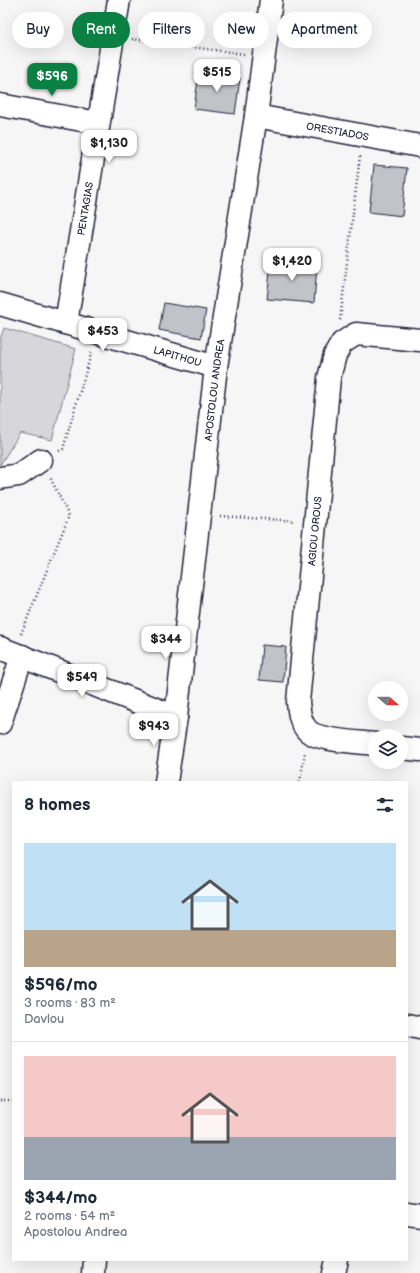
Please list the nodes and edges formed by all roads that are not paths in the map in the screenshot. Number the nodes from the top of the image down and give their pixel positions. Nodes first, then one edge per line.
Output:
1 (118, 0) edge
2 (271, 0) edge
3 (0, 105) edge
4 (256, 116) junction
5 (98, 123) junction
6 (420, 146) edge
7 (0, 304) edge
8 (66, 323) junction
9 (420, 340) edge
10 (216, 368) junction
11 (41, 460) road end
12 (0, 478) edge
13 (12, 652) edge
14 (176, 717) junction
15 (0, 724) edge
16 (368, 743) edge
17 (408, 749) edge
18 (420, 750) edge
19 (166, 781) edge
20 (408, 1025) edge
21 (420, 1028) edge
22 (408, 1213) edge
23 (420, 1215) edge
24 (94, 1261) edge
25 (337, 1261) edge
26 (93, 1273) edge
27 (334, 1273) edge

1 - 5 street, PENTAGIAS
2 - 4 street, APOSTOLOU ANDREA
3 - 5 street
4 - 6 street, ORESTIADOS
4 - 10 street, APOSTOLOU ANDREA
5 - 8 street, PENTAGIAS
7 - 8 street, LAPITHOU
8 - 10 street, LAPITHOU
9 - 16 street, AGIOU OROUS
10 - 14 street, APOSTOLOU ANDREA
11 - 12 street
13 - 14 street
13 - 15 street
14 - 19 street, APOSTOLOU ANDREA
17 - 18 street
20 - 21 street
22 - 23 street
24 - 26 street
25 - 27 street

